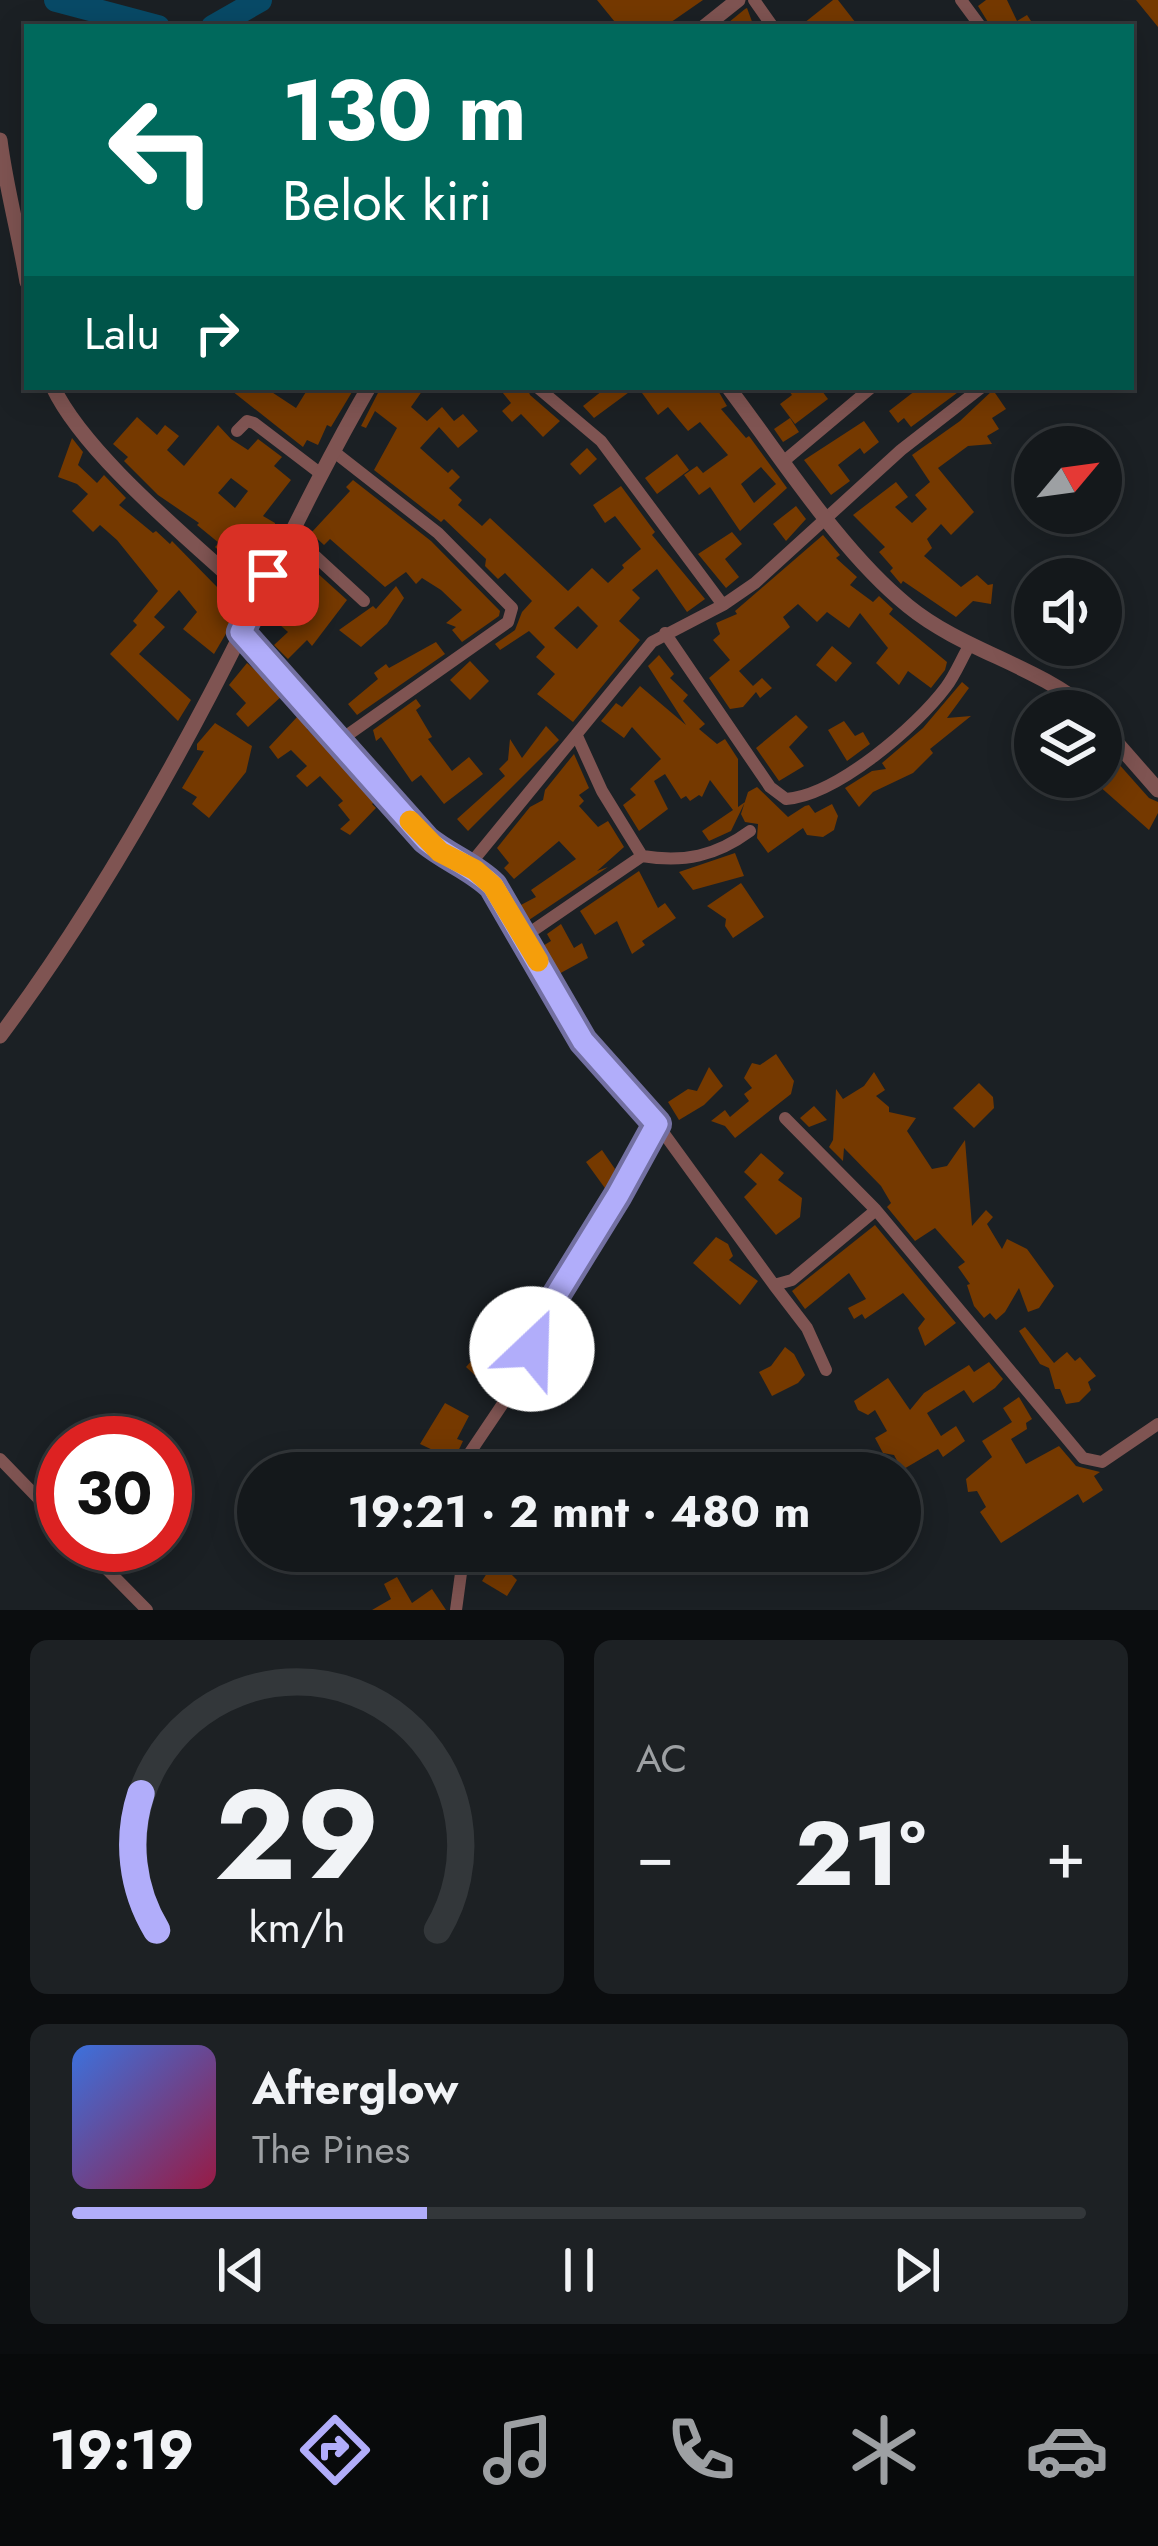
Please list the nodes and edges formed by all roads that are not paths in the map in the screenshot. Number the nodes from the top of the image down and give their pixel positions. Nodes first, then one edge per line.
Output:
1 (735, 1) edge
2 (708, 24) edge
3 (0, 140) edge
4 (24, 262) edge
5 (54, 390) edge
6 (367, 390) edge
7 (541, 390) edge
8 (730, 390) edge
9 (868, 390) edge
10 (978, 390) edge
11 (237, 431) dead end
12 (333, 452) junction
13 (784, 461) junction
14 (321, 474) junction
15 (826, 516) junction
16 (290, 533) junction
17 (256, 601) junction
18 (364, 601) dead end
19 (723, 605) junction
20 (241, 632) junction
21 (665, 633) junction
22 (969, 646) junction
23 (1064, 690) edge
24 (577, 736) junction
25 (339, 741) junction
26 (1122, 749) edge
27 (1158, 790) edge
28 (750, 831) dead end
29 (642, 856) junction
30 (466, 868) junction
31 (525, 936) junction
32 (0, 1036) edge
33 (785, 1118) dead end
34 (657, 1124) junction
35 (877, 1210) junction
36 (774, 1285) junction
37 (826, 1370) dead end
38 (1158, 1424) edge
39 (470, 1452) edge
40 (0, 1460) edge
41 (36, 1497) edge
42 (110, 1572) edge
43 (461, 1572) edge
44 (147, 1610) edge
45 (456, 1610) edge

1 - 2 street
3 - 4 street
5 - 17 street
6 - 12 street
7 - 19 street
8 - 13 street
9 - 13 street
10 - 15 street
11 - 14 street
12 - 14 street
12 - 25 street
13 - 15 street
14 - 16 street
15 - 19 street
15 - 22 street
16 - 17 street
16 - 18 street
17 - 20 street
19 - 21 street
20 - 25 street
20 - 32 street
21 - 22 street
21 - 24 street
22 - 23 street
24 - 29 street
24 - 30 street
25 - 30 street
26 - 27 street
28 - 29 street
29 - 31 street
30 - 31 street
31 - 34 street
33 - 35 street
34 - 36 street
34 - 39 street
35 - 36 street
35 - 38 street
36 - 37 street
40 - 41 street
42 - 44 street
43 - 45 street

